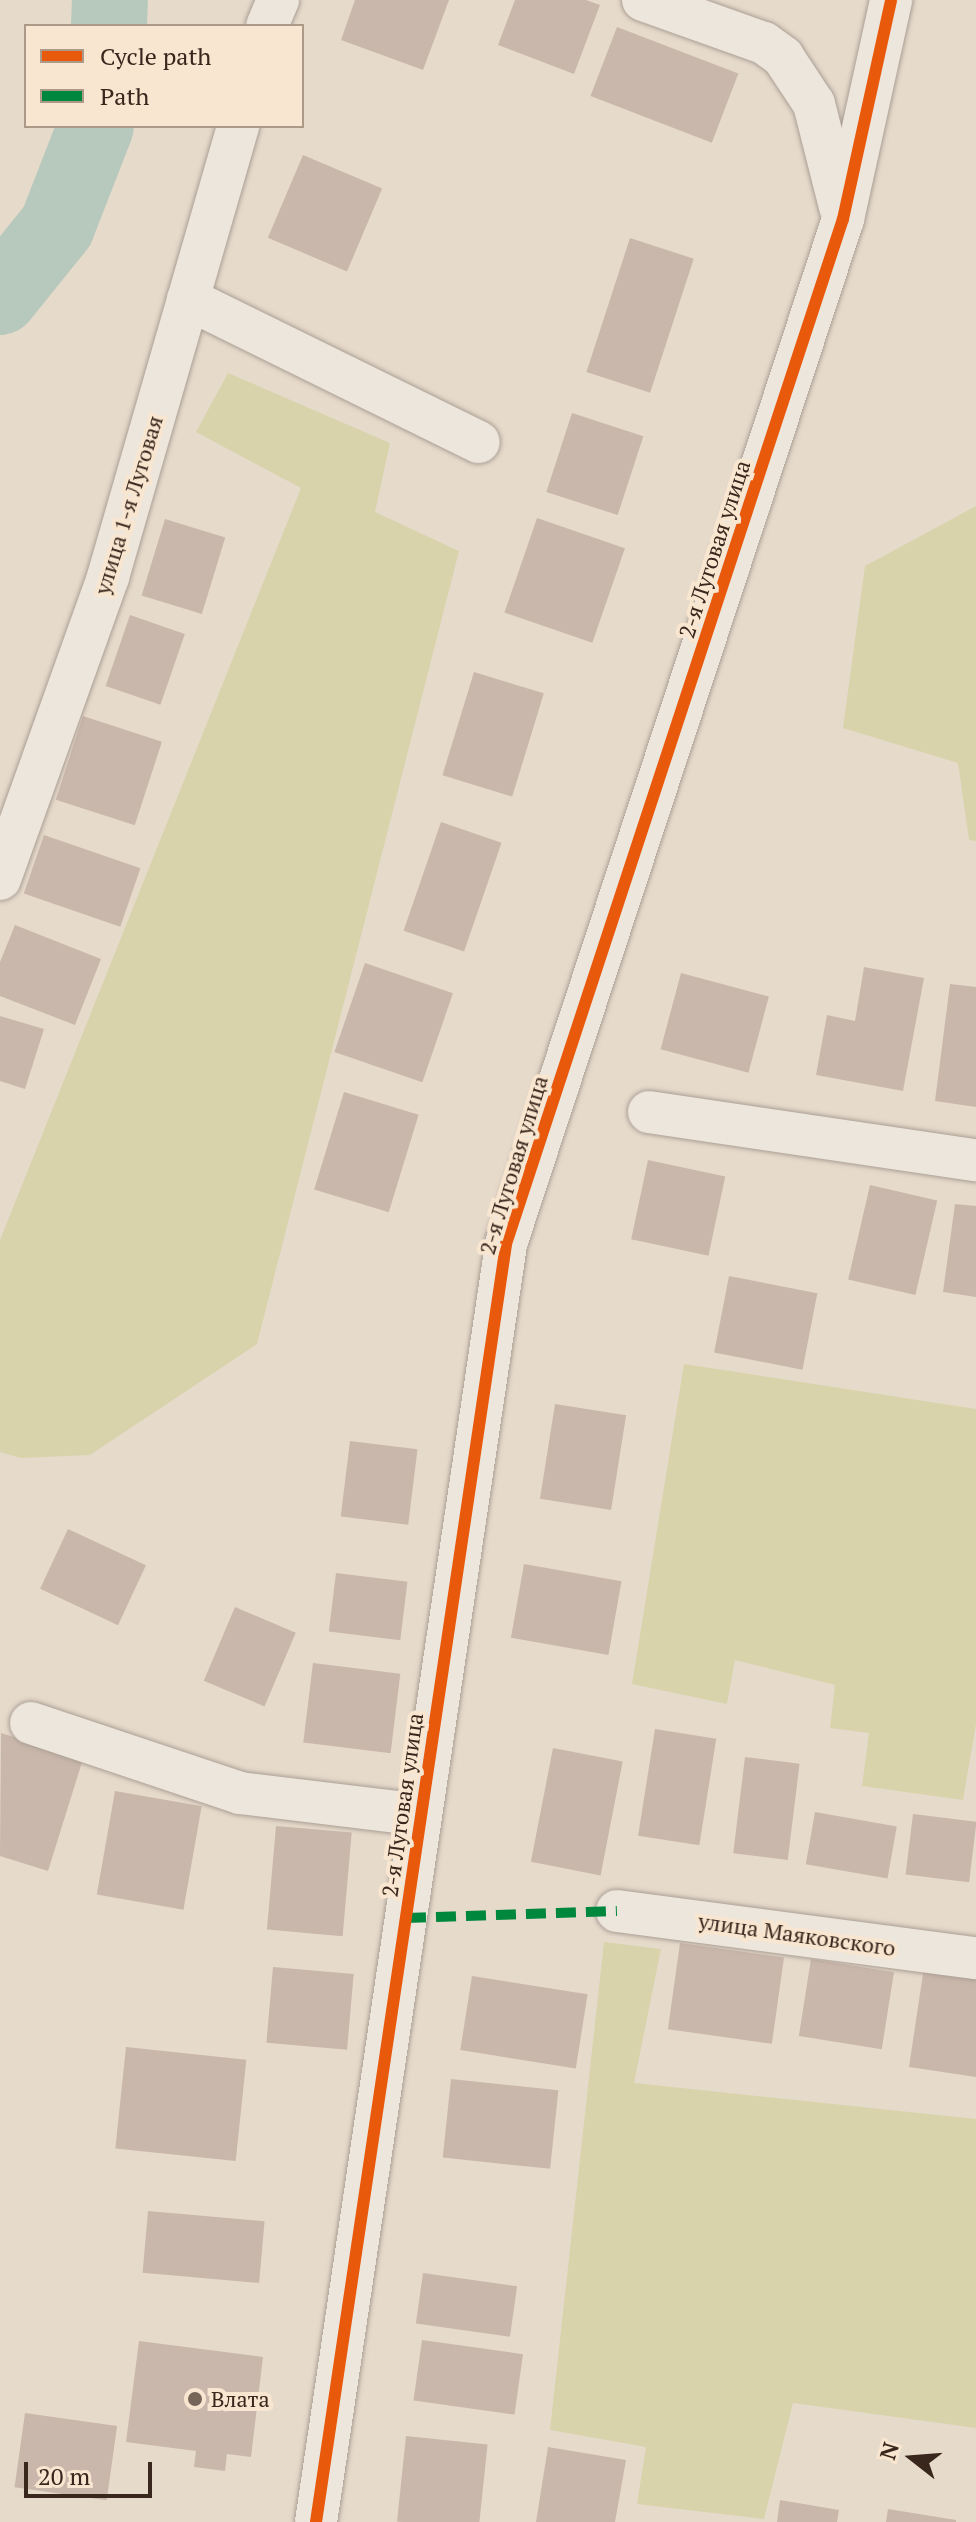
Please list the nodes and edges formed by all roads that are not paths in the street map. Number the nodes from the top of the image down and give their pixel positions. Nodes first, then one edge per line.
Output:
1 (278, 0) edge
2 (643, 0) edge
3 (891, 0) edge
4 (268, 24) edge
5 (237, 128) edge
6 (843, 219) junction
7 (188, 299) junction
8 (479, 442) dead end
9 (0, 879) edge
10 (649, 1112) dead end
11 (976, 1160) edge
12 (31, 1723) dead end
13 (421, 1815) junction
14 (617, 1911) dead end
15 (976, 1958) edge
16 (316, 2522) edge

1 - 4 street
2 - 6 street
3 - 6 street, 2-я Луговая улица
5 - 7 street, улица 1-я Луговая
6 - 13 street, 2-я Луговая улица
7 - 8 street
7 - 9 street, улица 1-я Луговая
10 - 11 street
12 - 13 street
13 - 16 street, 2-я Луговая улица
14 - 15 street, улица Маяковского

